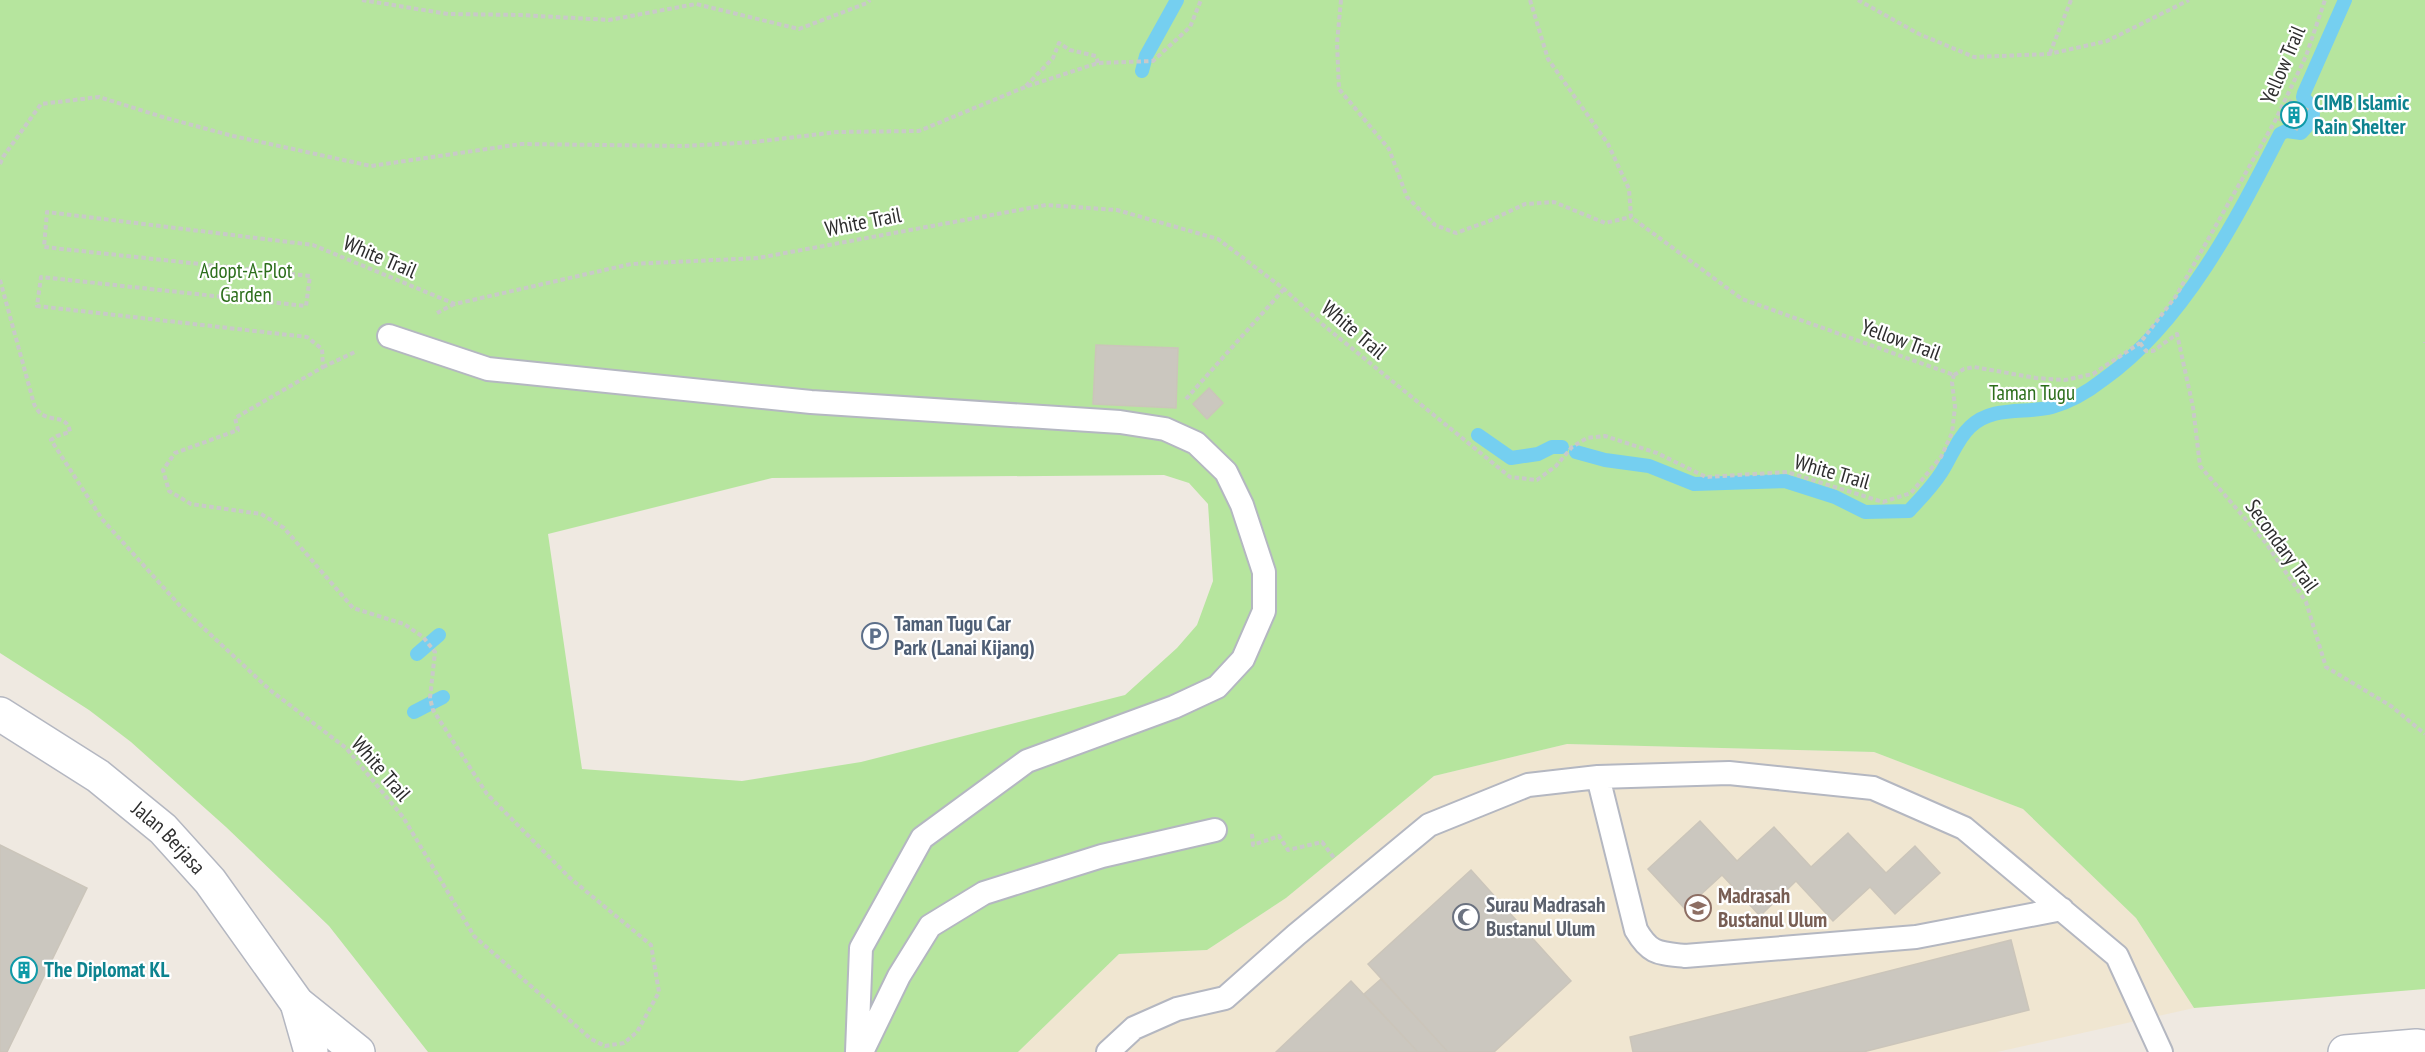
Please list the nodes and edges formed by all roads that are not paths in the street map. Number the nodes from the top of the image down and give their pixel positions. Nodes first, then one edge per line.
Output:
1 (388, 336) dead end
2 (0, 714) edge
3 (1598, 777) junction
4 (1215, 830) road end
5 (2062, 909) junction
6 (297, 1003) junction
7 (2425, 1047) edge
8 (310, 1052) edge
9 (358, 1052) edge
10 (857, 1052) edge
11 (862, 1052) edge
12 (1108, 1052) edge
13 (2161, 1052) edge
14 (2345, 1052) edge

1 - 10 lane
2 - 6 street, Jalan Berjasa
3 - 5 lane
3 - 5 lane
3 - 12 lane
4 - 11 lane
5 - 13 lane
6 - 8 street, Jalan Berjasa
6 - 9 street, Jalan Berjasa
7 - 14 street

